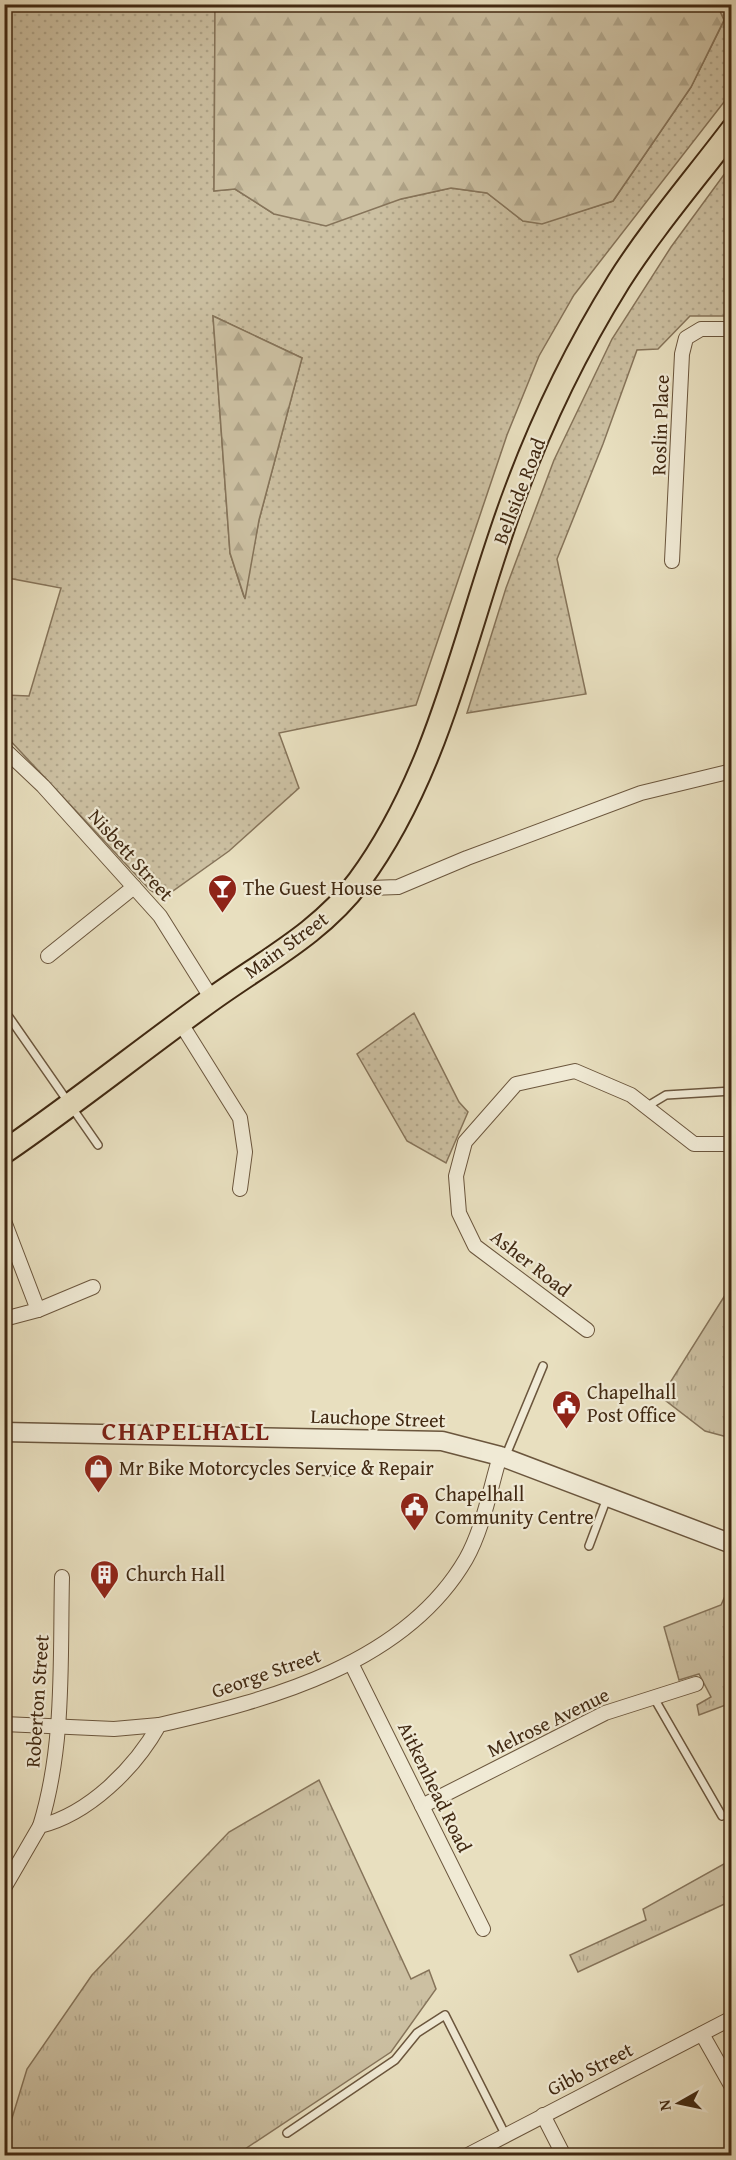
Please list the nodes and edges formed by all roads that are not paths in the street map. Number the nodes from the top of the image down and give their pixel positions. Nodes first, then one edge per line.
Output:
1 (732, 130) edge
2 (732, 329) edge
3 (672, 561) dead end
4 (4, 749) edge
5 (732, 771) edge
6 (360, 880) junction
7 (134, 887) junction
8 (48, 956) dead end
9 (212, 999) junction
10 (9, 1017) dead end
11 (180, 1022) junction
12 (732, 1091) edge
13 (70, 1104) junction
14 (646, 1107) junction
15 (732, 1144) edge
16 (98, 1145) dead end
17 (4, 1152) edge
18 (240, 1189) dead end
19 (4, 1221) edge
20 (93, 1287) dead end
21 (38, 1310) junction
22 (4, 1320) edge
23 (587, 1330) dead end
24 (543, 1366) dead end
25 (4, 1432) edge
26 (503, 1456) junction
27 (315, 1472) dead end
28 (352, 1472) dead end
29 (608, 1495) junction
30 (732, 1544) edge
31 (589, 1546) dead end
32 (62, 1577) dead end
33 (351, 1663) junction
34 (696, 1684) dead end
35 (654, 1698) junction
36 (4, 1724) edge
37 (159, 1725) junction
38 (58, 1726) junction
39 (422, 1806) junction
40 (722, 1816) dead end
41 (40, 1826) junction
42 (4, 1888) edge
43 (483, 1929) dead end
44 (732, 2018) edge
45 (702, 2034) junction
46 (732, 2087) edge
47 (543, 2115) junction
48 (287, 2133) dead end
49 (506, 2136) junction
50 (466, 2156) edge
51 (564, 2156) edge

1 - 6 main road, Bellside Road
2 - 3 street, Roslin Place
4 - 7 street, Nisbett Street
5 - 6 street
6 - 9 main road, Main Street
7 - 8 street
7 - 9 street, Nisbett Street
9 - 11 main road, Main Street
10 - 13 lane
11 - 13 main road, Main Street
11 - 18 street
12 - 14 lane
13 - 16 lane
13 - 17 main road, Main Street
14 - 15 street, Asher Road
14 - 23 street, Asher Road
19 - 21 street
20 - 21 street
21 - 22 street
24 - 26 lane
25 - 26 street, Lauchope Street
26 - 29 street, Lauchope Street
26 - 33 street, George Street
27 - 28 lane
29 - 30 street, Lauchope Street
29 - 31 lane
32 - 38 street, Roberton Street
33 - 37 street, George Street
33 - 39 street, Aitkenhead Road
34 - 35 street, Melrose Avenue
35 - 39 street, Melrose Avenue
35 - 40 lane
36 - 38 street, George Street
37 - 38 street, George Street
37 - 41 street
38 - 41 street, Roberton Street
39 - 43 street, Aitkenhead Road
41 - 42 street
44 - 45 street, Gibb Street
45 - 46 street
45 - 47 street, Gibb Street
47 - 49 street, Gibb Street
47 - 51 street
48 - 49 lane
49 - 50 street, Gibb Street

